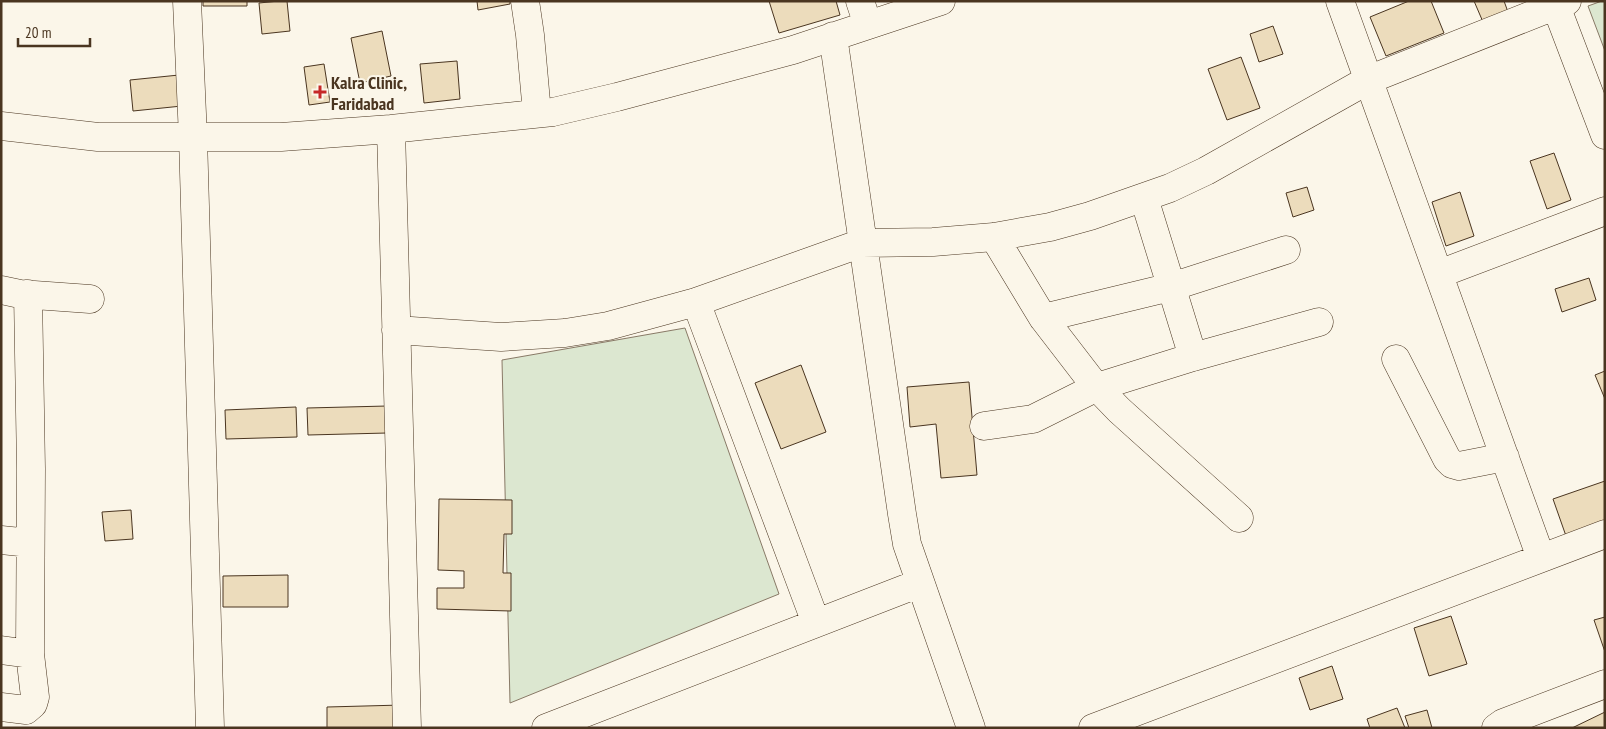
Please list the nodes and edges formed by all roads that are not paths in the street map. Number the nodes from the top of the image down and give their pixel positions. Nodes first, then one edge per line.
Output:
1 (187, 1) edge
2 (525, 1) edge
3 (940, 1) edge
4 (1340, 1) edge
5 (1562, 4) edge
6 (864, 13) edge
7 (833, 36) junction
8 (1368, 80) junction
9 (537, 114) junction
10 (1, 126) edge
11 (391, 129) junction
12 (1605, 135) edge
13 (193, 137) junction
14 (1144, 198) junction
15 (1605, 211) edge
16 (994, 237) junction
17 (862, 243) junction
18 (1286, 250) dead end
19 (1439, 274) junction
20 (1171, 287) junction
21 (14, 292) edge
22 (90, 299) dead end
23 (696, 302) junction
24 (1044, 318) junction
25 (1319, 322) dead end
26 (396, 330) junction
27 (1193, 357) junction
28 (1396, 359) dead end
29 (1097, 387) junction
30 (984, 426) dead end
31 (1505, 457) junction
32 (1238, 518) dead end
33 (1605, 534) edge
34 (1, 540) edge
35 (30, 543) junction
36 (1541, 558) junction
37 (920, 583) junction
38 (816, 623) junction
39 (1, 650) edge
40 (30, 654) junction
41 (1605, 684) edge
42 (1, 707) edge
43 (210, 728) edge
44 (407, 728) edge
45 (546, 728) edge
46 (971, 728) edge
47 (1093, 728) edge
48 (1496, 728) edge

1 - 13 street
2 - 9 street
3 - 6 street
4 - 8 street
5 - 8 street
5 - 12 street
6 - 7 street
7 - 9 street
7 - 17 street
8 - 14 street
8 - 19 street
9 - 11 street
10 - 13 street
11 - 13 street
11 - 26 street
13 - 43 street
14 - 16 street
14 - 20 street
15 - 19 street
16 - 17 street
16 - 24 street
17 - 23 street
17 - 37 street
18 - 20 street
19 - 31 street
20 - 24 street
20 - 27 street
21 - 22 street
21 - 35 street
23 - 26 street
23 - 38 street
24 - 29 street
25 - 27 street
26 - 44 street
27 - 29 street
28 - 31 street
29 - 30 street
29 - 32 street
31 - 36 street
33 - 36 street
34 - 35 street
35 - 40 street
36 - 47 street
37 - 38 street
37 - 46 street
38 - 45 street
39 - 40 street
40 - 42 street
41 - 48 street

